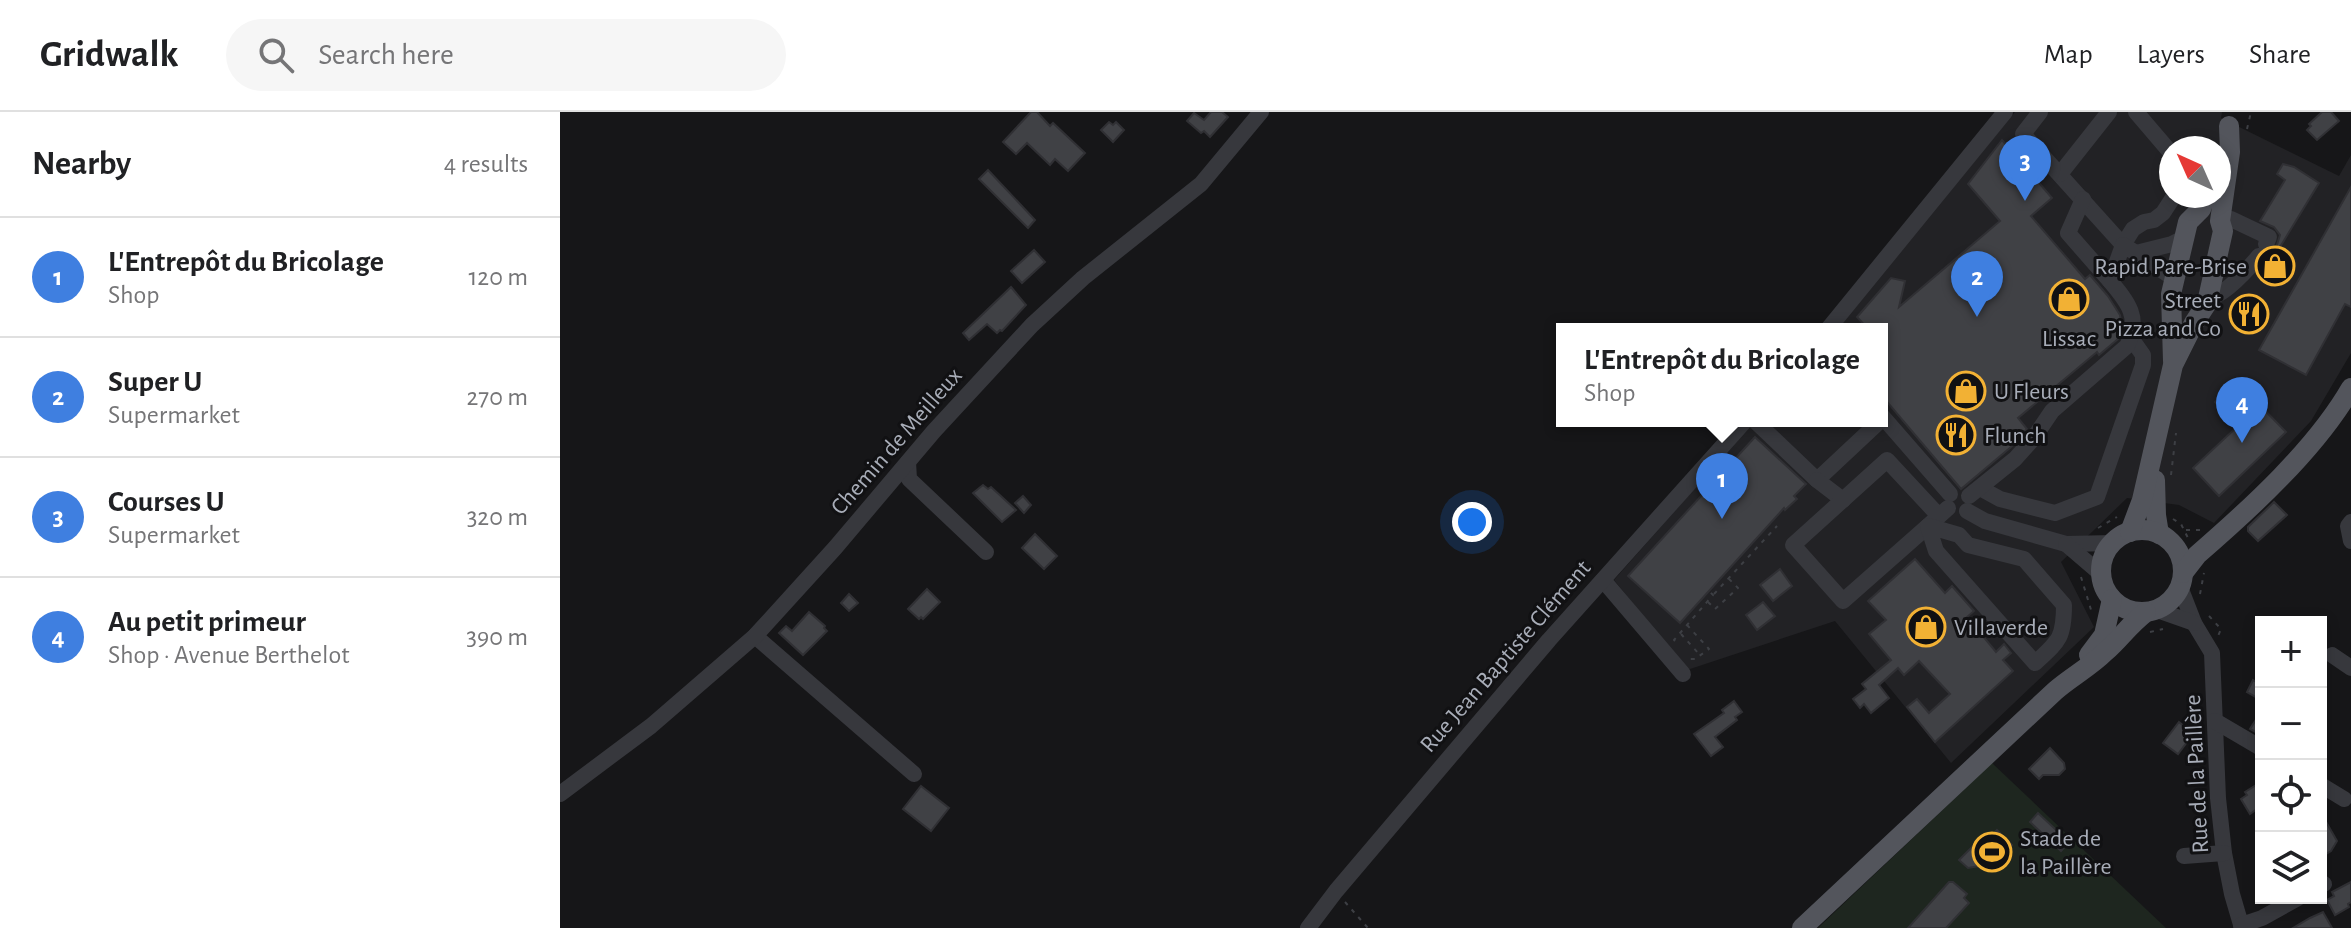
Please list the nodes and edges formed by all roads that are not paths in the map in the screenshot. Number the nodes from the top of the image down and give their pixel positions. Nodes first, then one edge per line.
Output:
1 (1261, 112) edge
2 (2005, 112) edge
3 (2040, 112) edge
4 (2109, 112) edge
5 (2136, 112) edge
6 (2231, 119) edge
7 (2159, 139) edge
8 (2060, 174) junction
9 (2083, 199) junction
10 (2166, 208) edge
11 (2200, 208) edge
12 (2205, 208) edge
13 (2220, 221) junction
14 (2184, 238) junction
15 (2130, 249) junction
16 (2175, 279) junction
17 (2110, 281) junction
18 (2173, 305) junction
19 (2205, 305) junction
20 (1833, 323) edge
21 (2131, 338) junction
22 (2173, 365) junction
23 (2350, 395) edge
24 (1740, 427) edge
25 (1761, 427) edge
26 (1873, 427) edge
27 (1887, 427) edge
28 (2154, 452) junction
29 (908, 462) junction
30 (1817, 480) junction
31 (1972, 498) junction
32 (1843, 500) junction
33 (1941, 511) junction
34 (2351, 522) edge
35 (2172, 531) junction
36 (2220, 535) junction
37 (2121, 538) junction
38 (2351, 541) edge
39 (2066, 544) junction
40 (986, 552) dead end
41 (2101, 574) junction
42 (1603, 580) junction
43 (2182, 580) junction
44 (2112, 599) junction
45 (2151, 611) junction
46 (2194, 623) junction
47 (755, 636) junction
48 (2332, 655) dead end
49 (1686, 666) road end
50 (2351, 668) edge
51 (2071, 677) junction
52 (2215, 721) junction
53 (2255, 744) edge
54 (914, 774) dead end
55 (2327, 789) edge
56 (560, 794) edge
57 (2344, 799) dead end
58 (2224, 853) junction
59 (2184, 856) dead end
60 (2287, 904) edge
61 (2242, 926) edge
62 (1308, 928) edge
63 (1802, 928) edge

1 - 29 street, Chemin de Meilleux
2 - 20 street
3 - 8 street
4 - 8 street
5 - 7 street
6 - 13 main road
8 - 9 street
9 - 15 street
9 - 17 street
10 - 15 street
11 - 14 main road
12 - 13 main road
13 - 19 main road
13 - 19 street
14 - 15 street
14 - 16 main road
15 - 16 street
15 - 17 street
16 - 18 main road
17 - 21 street
18 - 19 main road
18 - 22 main road
19 - 22 main road
21 - 31 street
21 - 31 street
22 - 28 main road
23 - 36 main road
24 - 42 street, Rue Jean Baptiste Clément
25 - 30 street
26 - 30 street
27 - 33 street
28 - 35 main road
28 - 37 main road
29 - 40 street
29 - 47 street, Chemin de Meilleux
30 - 32 street
31 - 33 street
31 - 39 street
32 - 33 street
32 - 33 street
33 - 33 street
34 - 38 street
35 - 36 main road
35 - 37 main road
35 - 43 main road
36 - 43 main road
37 - 39 street
37 - 41 main road
39 - 41 street
41 - 44 main road
42 - 49 street
42 - 62 street, Rue Jean Baptiste Clément
43 - 45 main road
43 - 46 street, Rue de la Paillère
44 - 45 main road
44 - 51 main road
45 - 46 street
45 - 51 main road
46 - 52 street, Rue de la Paillère
47 - 54 street
47 - 56 street, Chemin de Meilleux
48 - 50 street
51 - 63 main road
52 - 53 street
52 - 58 street, Rue de la Paillère
55 - 57 street
58 - 59 street
58 - 61 street, Rue de la Paillère
60 - 61 street, Rue de la Paillère

